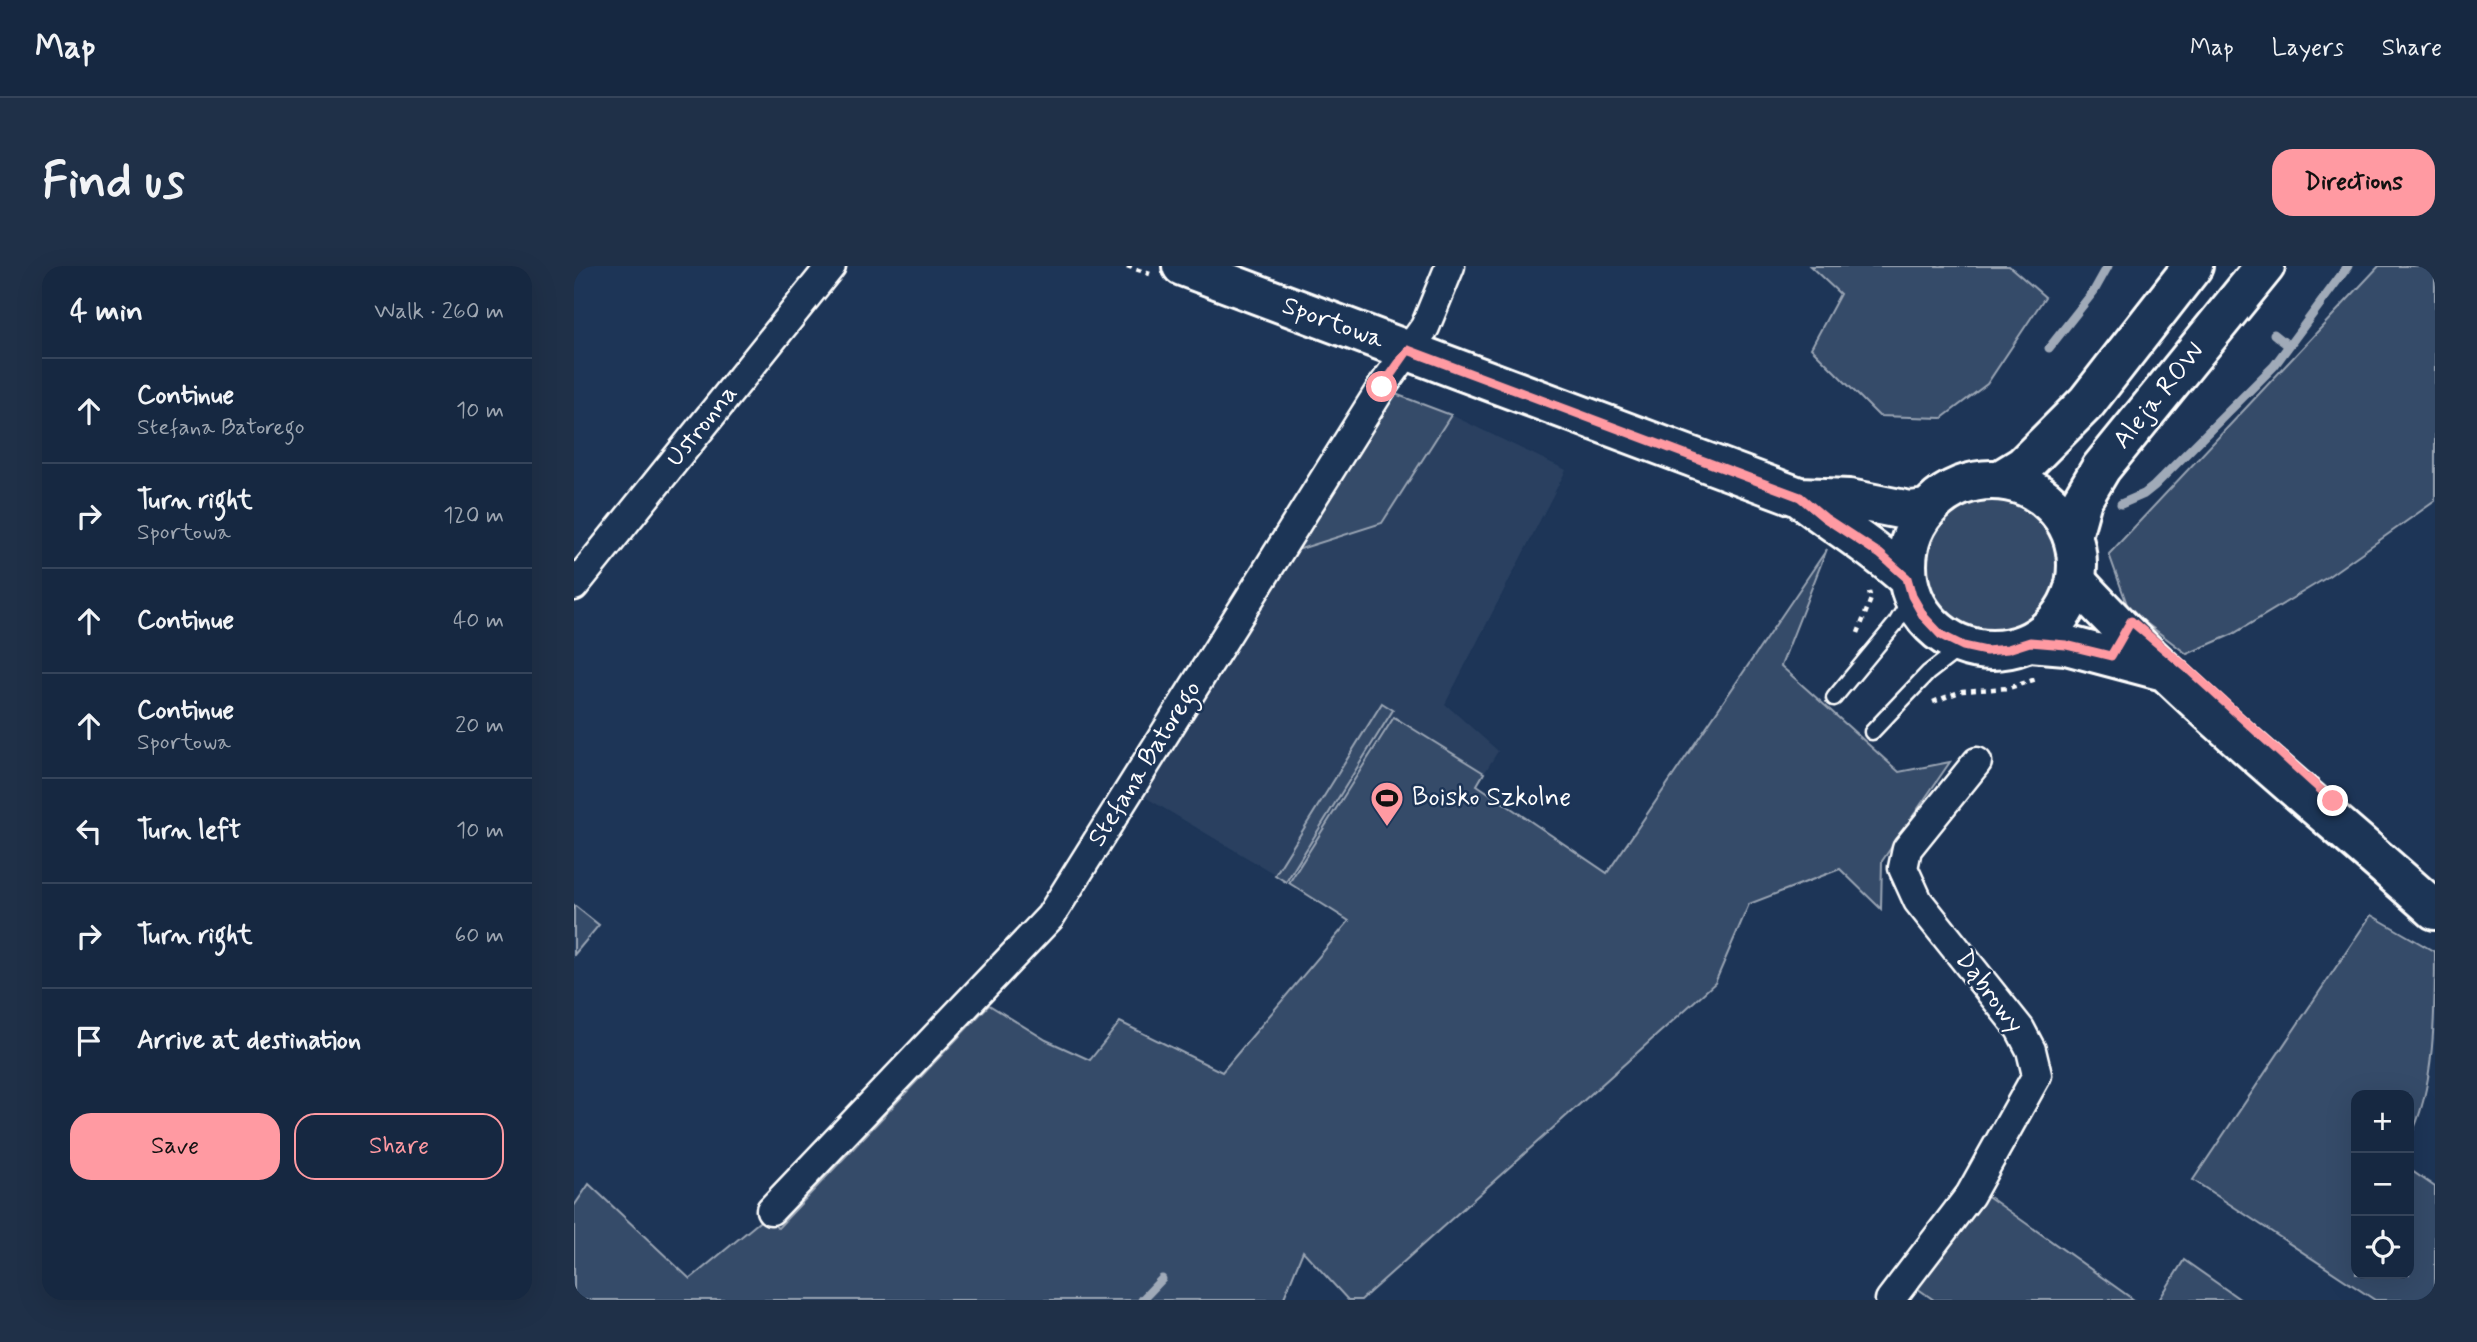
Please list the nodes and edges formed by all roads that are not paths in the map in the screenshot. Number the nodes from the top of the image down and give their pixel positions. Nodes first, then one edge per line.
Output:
1 (831, 266) edge
2 (1450, 266) edge
3 (2193, 266) edge
4 (2265, 266) edge
5 (1170, 271) edge
6 (1408, 350) junction
7 (2000, 480) junction
8 (1800, 497) junction
9 (1928, 509) junction
10 (2072, 536) junction
11 (2076, 581) junction
12 (574, 586) edge
13 (1909, 587) junction
14 (2030, 642) junction
15 (1963, 646) junction
16 (2165, 671) junction
17 (1834, 698) dead end
18 (1872, 732) dead end
19 (1977, 762) dead end
20 (2435, 910) edge
21 (771, 1210) dead end
22 (1890, 1300) edge

1 - 12 street, Ustronna
2 - 6 street, Stefana Batorego
3 - 7 main road, Aleja ROW
4 - 10 main road, Aleja ROW
5 - 6 main road, Sportowa
6 - 8 main road, Sportowa
6 - 21 street, Stefana Batorego
7 - 9 main road
7 - 10 main road
8 - 9 main road, Sportowa
8 - 13 main road, Sportowa
9 - 13 main road
10 - 11 main road
11 - 14 main road
11 - 16 main road
13 - 15 main road
13 - 17 lane
14 - 15 main road
14 - 16 main road
15 - 18 lane
16 - 20 main road
19 - 22 street, Dąbrowy

